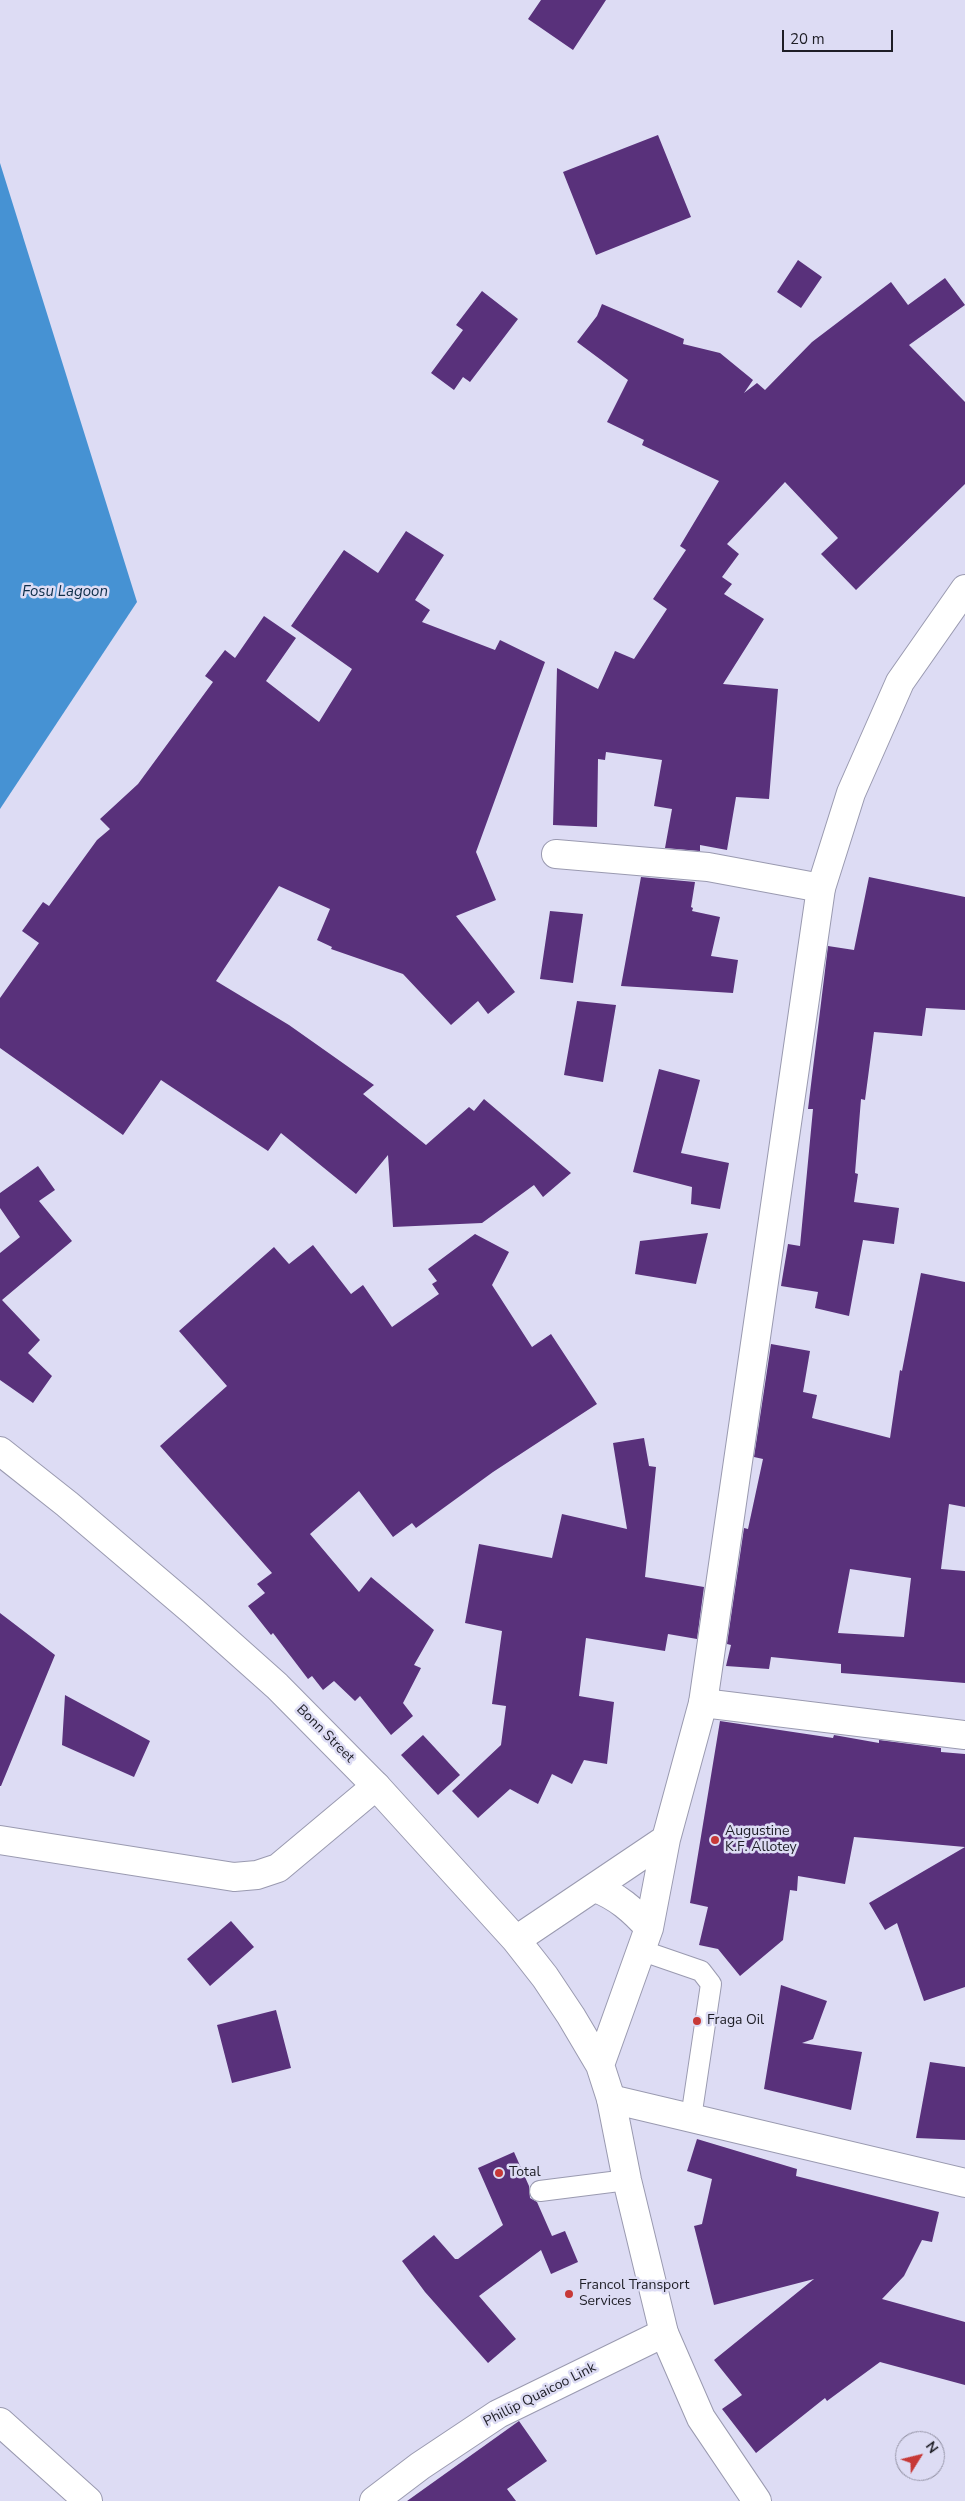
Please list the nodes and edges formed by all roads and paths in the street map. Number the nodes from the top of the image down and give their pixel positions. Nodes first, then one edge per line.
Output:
1 (965, 589) edge
2 (556, 854) dead end
3 (821, 888) junction
4 (0, 1451) edge
5 (703, 1703) junction
6 (965, 1735) edge
7 (376, 1786) junction
8 (666, 1839) junction
9 (0, 1840) edge
10 (595, 1888) junction
11 (516, 1940) junction
12 (646, 1940) junction
13 (600, 2065) junction
14 (610, 2099) junction
15 (691, 2118) junction
16 (627, 2180) junction
17 (965, 2183) edge
18 (540, 2191) dead end
19 (664, 2333) junction
20 (0, 2422) edge
21 (88, 2501) edge
22 (374, 2501) edge
23 (757, 2501) edge

1 - 3 street
2 - 3 street
3 - 5 street
4 - 7 street, Bonn Street
5 - 6 street
5 - 8 street
7 - 9 street
7 - 11 street, Bonn Street
8 - 10 street
8 - 12 street
10 - 11 street
10 - 12 street
11 - 13 street, Bonn Street
12 - 13 street
12 - 15 lane
13 - 14 street, Bonn Street
14 - 15 street
14 - 16 street, Bonn Street
15 - 17 street
16 - 18 lane
16 - 19 street, Bonn Street
19 - 22 street, Phillip Quaicoo Link
19 - 23 street, Bonn Street
20 - 21 street

